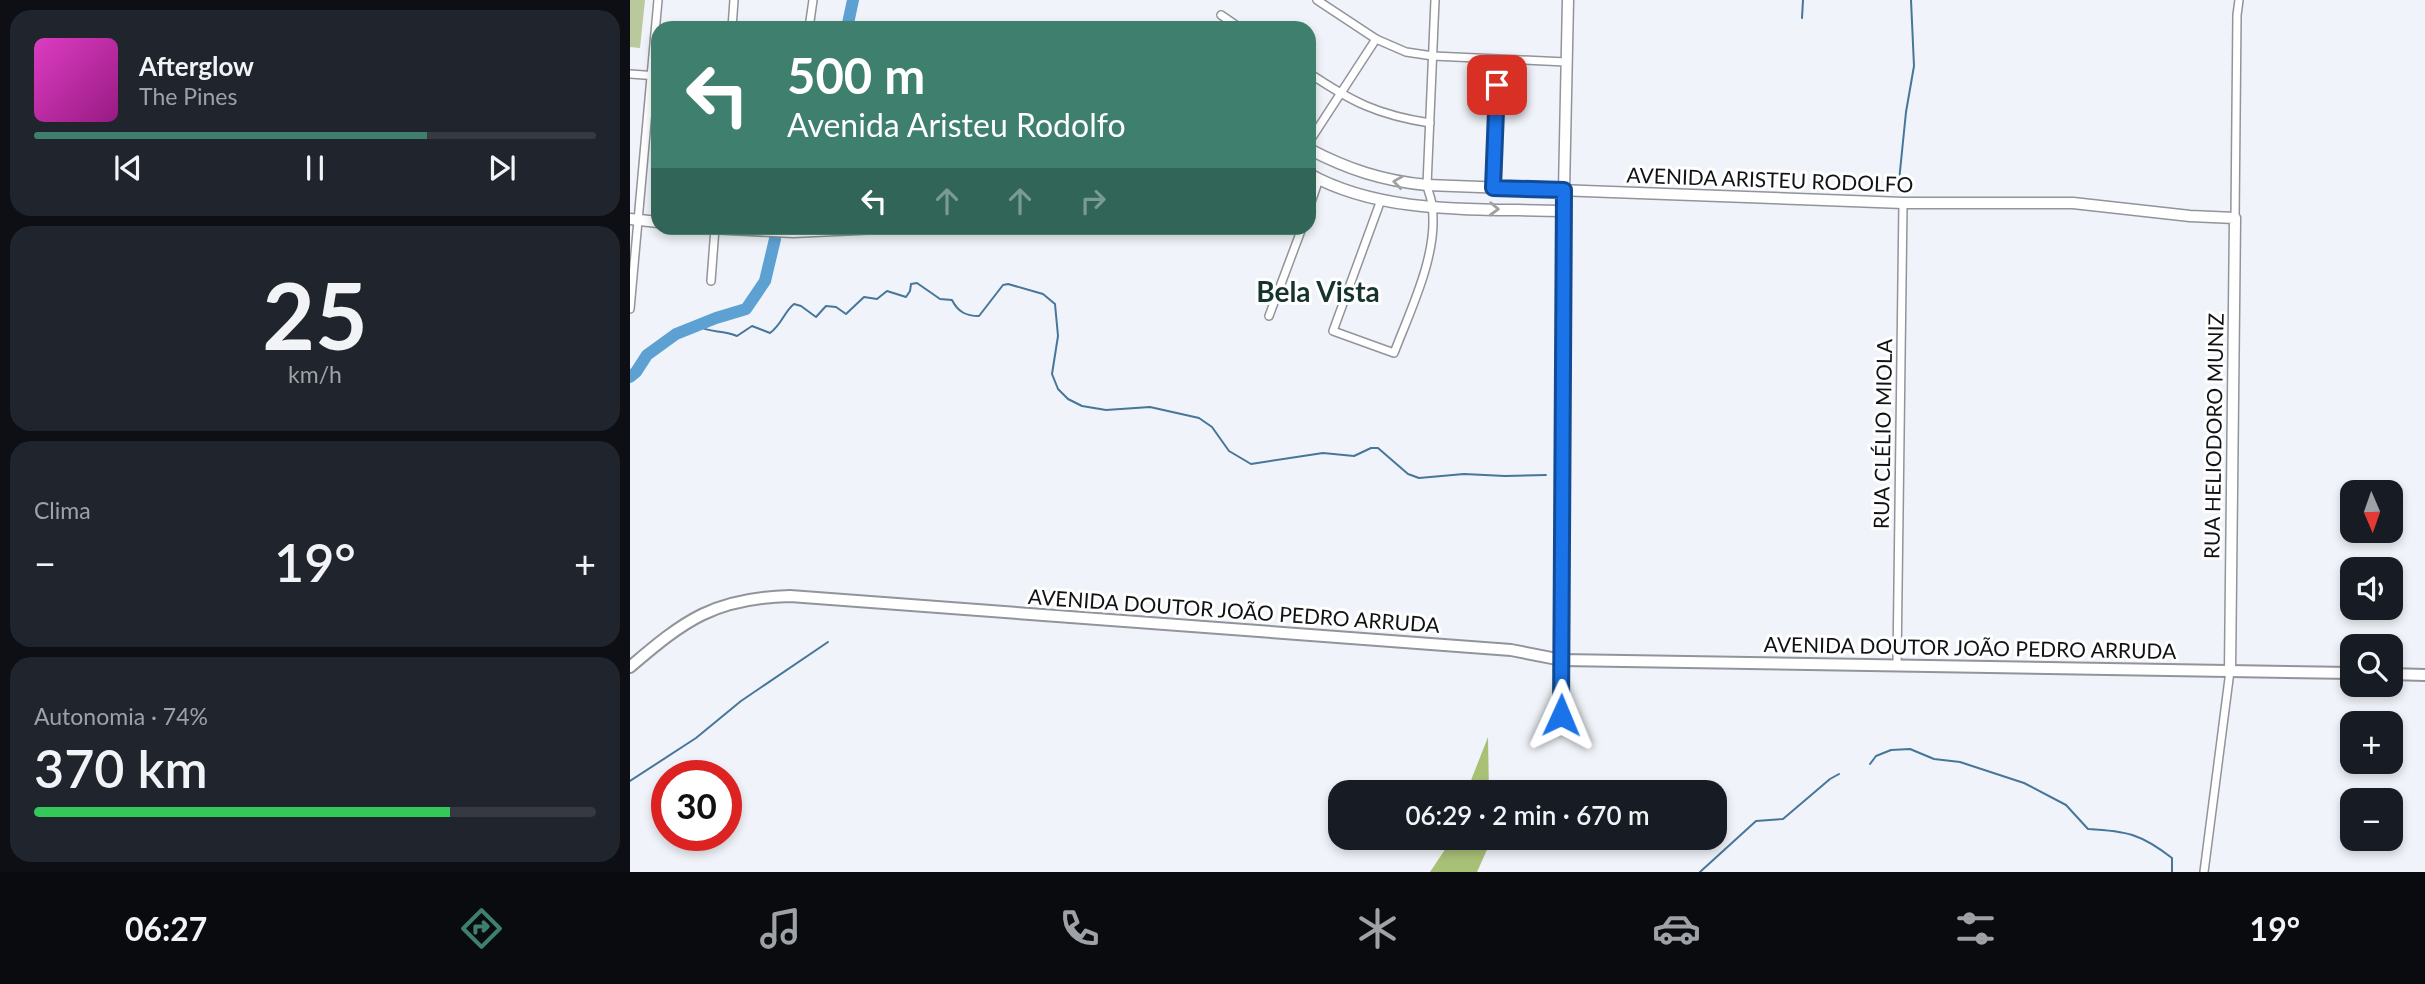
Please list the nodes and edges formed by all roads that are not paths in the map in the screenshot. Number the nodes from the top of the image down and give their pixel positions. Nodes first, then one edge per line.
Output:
1 (658, 0) edge
2 (734, 0) edge
3 (813, 0) edge
4 (1317, 0) edge
5 (1435, 0) edge
6 (1568, 0) edge
7 (2239, 0) edge
8 (1221, 15) dead end
9 (657, 21) edge
10 (732, 21) edge
11 (810, 21) edge
12 (1230, 21) edge
13 (1376, 39) junction
14 (1433, 57) junction
15 (1498, 59) junction
16 (1566, 62) junction
17 (630, 74) edge
18 (651, 76) edge
19 (1316, 79) edge
20 (1340, 94) junction
21 (651, 99) edge
22 (1430, 123) junction
23 (1316, 131) edge
24 (1316, 152) edge
25 (1316, 178) edge
26 (1319, 179) junction
27 (1427, 185) junction
28 (1316, 188) edge
29 (1493, 188) junction
30 (1564, 190) junction
31 (1381, 200) junction
32 (1903, 203) junction
33 (1433, 206) junction
34 (1564, 211) junction
35 (2235, 218) junction
36 (635, 220) edge
37 (714, 235) edge
38 (1299, 235) edge
39 (711, 281) dead end
40 (630, 309) edge
41 (1269, 316) dead end
42 (1562, 660) junction
43 (1897, 665) junction
44 (630, 667) edge
45 (2230, 671) junction
46 (2340, 673) edge
47 (2403, 674) edge
48 (2425, 675) edge
49 (1561, 715) dead end
50 (2204, 872) edge

1 - 9 street
2 - 10 street
3 - 11 street
4 - 13 street
5 - 14 street
6 - 16 street
7 - 35 street, RUA HELIODORO MUNIZ
8 - 12 street
13 - 14 street
13 - 20 street
14 - 15 street
14 - 22 street
15 - 16 street
15 - 29 street
16 - 30 street
17 - 18 street
19 - 20 street
20 - 22 street
20 - 23 street
21 - 36 street
22 - 27 street
27 -> 24 street, AVENIDA ARISTEU RODOLFO
25 - 26 street
26 - 28 street
26 - 31 street
27 - 29 street, AVENIDA ARISTEU RODOLFO
27 - 33 street
29 - 30 street, AVENIDA ARISTEU RODOLFO
30 - 32 street, AVENIDA ARISTEU RODOLFO
30 - 34 street
31 - 33 street
31 - 33 street
32 - 35 street, AVENIDA ARISTEU RODOLFO
32 - 43 street, RUA CLÉLIO MIOLA
33 -> 34 street
34 - 42 street
35 - 45 street, RUA HELIODORO MUNIZ
36 - 40 street
37 - 39 street
38 - 41 street
42 - 43 main road, AVENIDA DOUTOR JOÃO PEDRO ARRUDA
42 - 44 main road, AVENIDA DOUTOR JOÃO PEDRO ARRUDA
42 - 49 street
43 - 45 main road, AVENIDA DOUTOR JOÃO PEDRO ARRUDA
45 - 46 main road, AVENIDA DOUTOR JOÃO PEDRO ARRUDA
45 - 50 street, RUA HELIODORO MUNIZ
47 - 48 main road

